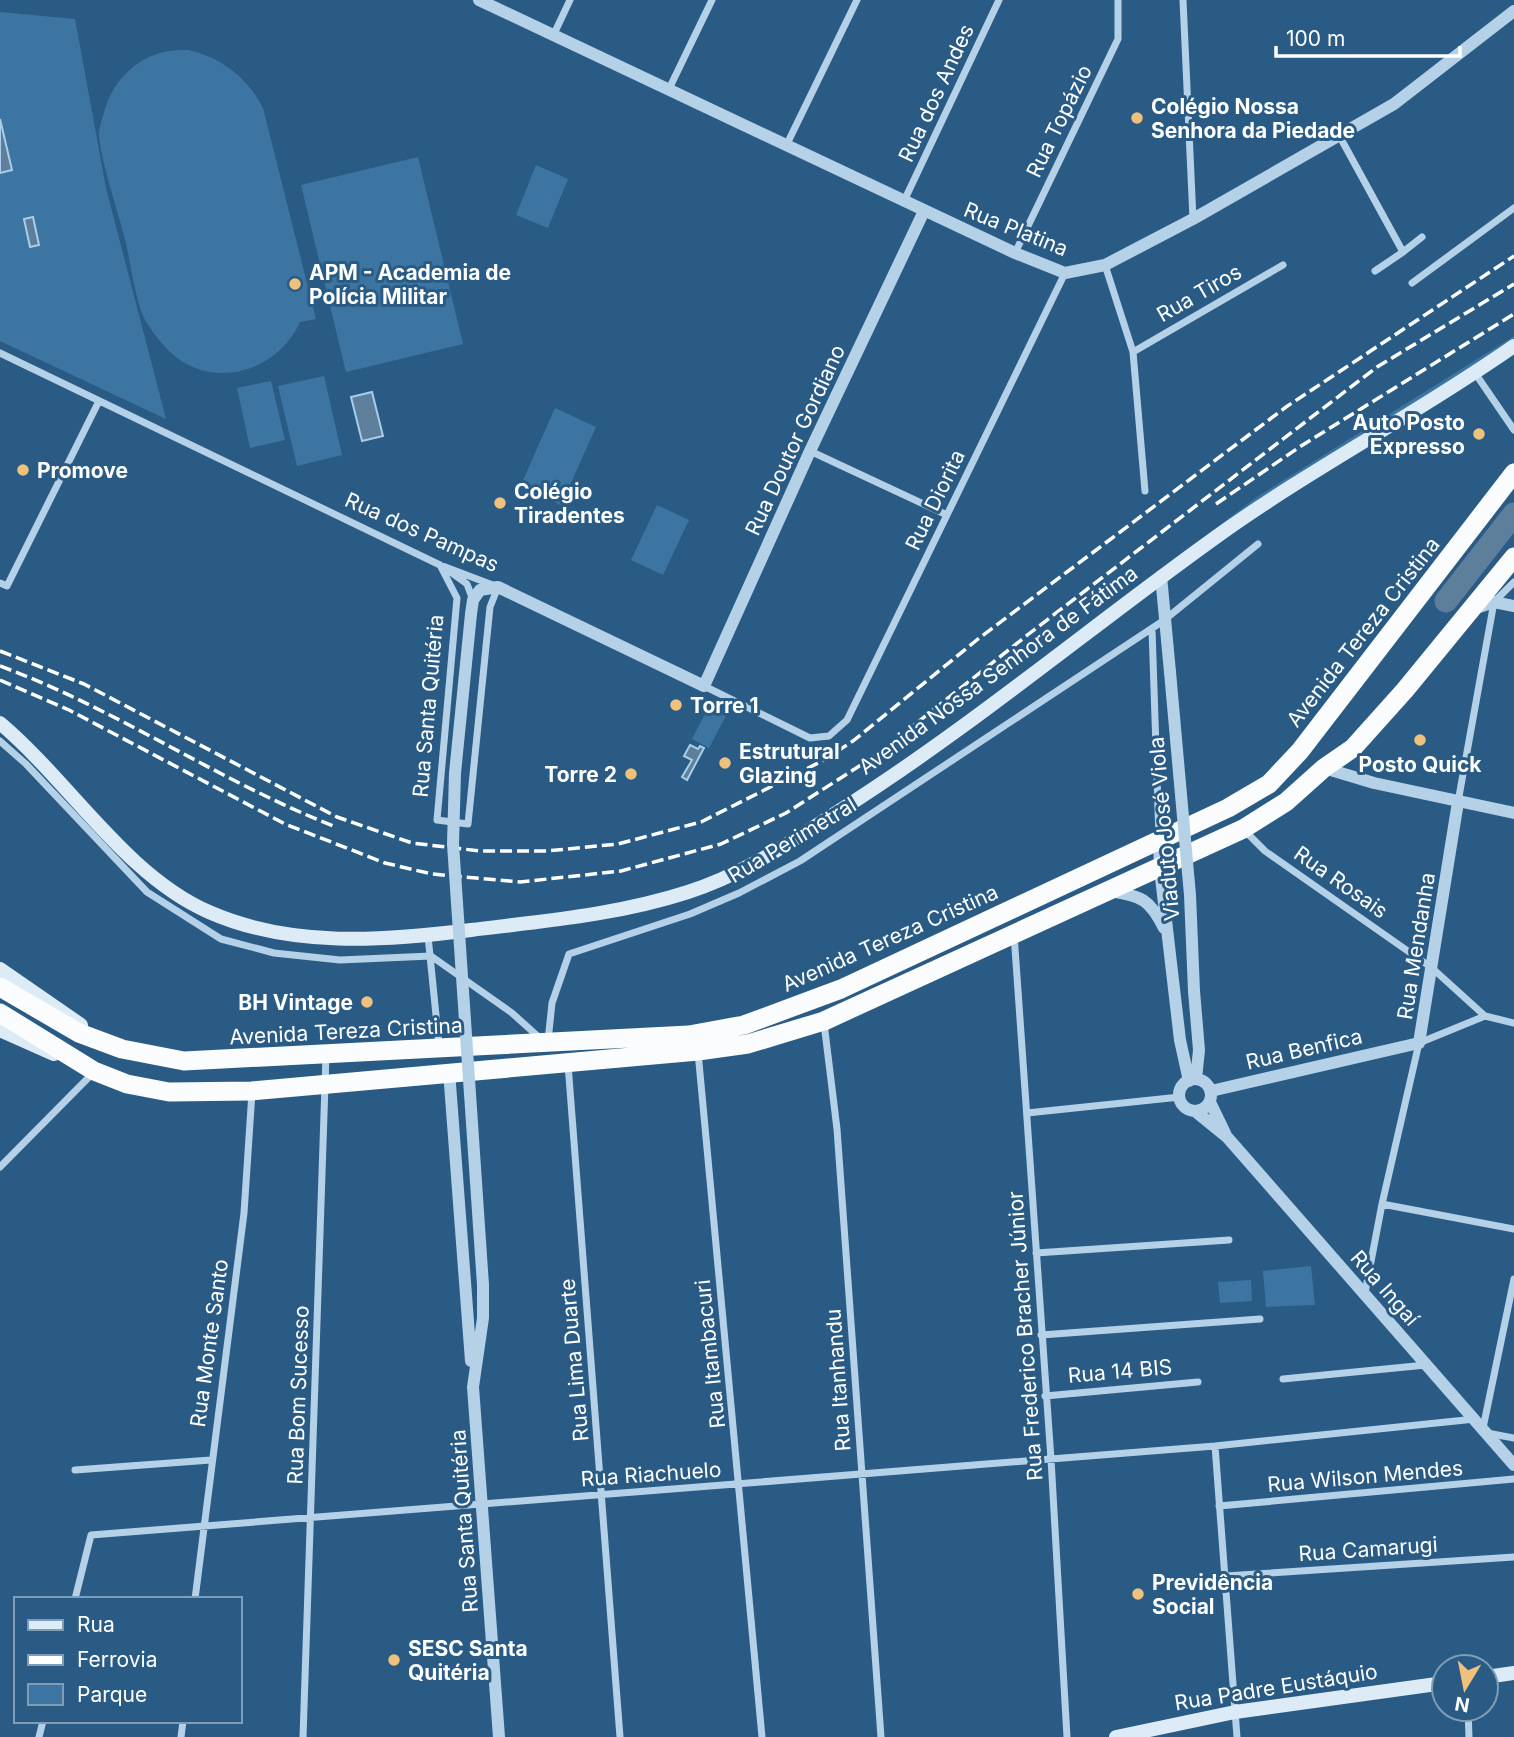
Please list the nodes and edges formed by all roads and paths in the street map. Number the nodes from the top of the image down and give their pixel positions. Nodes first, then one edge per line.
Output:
1 (479, 0) edge
2 (570, 0) edge
3 (712, 0) edge
4 (857, 0) edge
5 (999, 0) edge
6 (1118, 0) edge
7 (1183, 0) edge
8 (1514, 11) edge
9 (553, 37) junction
10 (668, 91) junction
11 (1340, 137) junction
12 (786, 146) junction
13 (904, 201) junction
14 (1514, 208) edge
15 (924, 211) junction
16 (1193, 219) junction
17 (1422, 237) dead end
18 (1403, 252) junction
19 (1015, 253) junction
20 (1105, 265) junction
21 (1283, 265) dead end
22 (1375, 271) dead end
23 (1065, 273) junction
24 (1412, 283) dead end
25 (1514, 346) edge
26 (1133, 352) junction
27 (0, 353) edge
28 (1475, 373) junction
29 (99, 401) junction
30 (1514, 430) edge
31 (810, 450) junction
32 (1514, 473) edge
33 (1145, 491) dead end
34 (947, 516) junction
35 (1258, 544) dead end
36 (1514, 557) edge
37 (440, 565) junction
38 (1161, 576) junction
39 (1514, 582) edge
40 (3, 584) edge
41 (499, 587) junction
42 (473, 600) junction
43 (1494, 602) junction
44 (1514, 606) edge
45 (1469, 610) junction
46 (1157, 625) junction
47 (704, 686) junction
48 (0, 723) edge
49 (829, 736) joint
50 (0, 741) edge
51 (1324, 768) junction
52 (1458, 802) junction
53 (1514, 813) edge
54 (1243, 829) junction
55 (1159, 838) junction
56 (1160, 869) junction
57 (1110, 891) junction
58 (1014, 933) junction
59 (1168, 935) junction
60 (428, 936) junction
61 (431, 956) junction
62 (1432, 968) junction
63 (0, 969) edge
64 (0, 987) edge
65 (0, 1013) edge
66 (1485, 1016) junction
67 (824, 1021) junction
68 (1514, 1023) edge
69 (0, 1030) edge
70 (546, 1042) junction
71 (1419, 1043) junction
72 (111, 1046) junction
73 (439, 1049) junction
74 (698, 1051) junction
75 (326, 1055) junction
76 (568, 1063) junction
77 (94, 1071) junction
78 (449, 1071) junction
79 (1192, 1080) junction
80 (326, 1084) junction
81 (252, 1091) junction
82 (1210, 1096) junction
83 (1180, 1097) junction
84 (1195, 1111) junction
85 (1027, 1114) junction
86 (1227, 1137) junction
87 (0, 1167) edge
88 (1382, 1204) junction
89 (1514, 1229) edge
90 (1229, 1240) dead end
91 (1036, 1253) junction
92 (1514, 1279) edge
93 (1365, 1294) junction
94 (1260, 1319) dead end
95 (1041, 1335) junction
96 (1426, 1365) junction
97 (1283, 1379) dead end
98 (1198, 1382) dead end
99 (473, 1387) junction
100 (1045, 1396) junction
101 (1481, 1427) junction
102 (1514, 1438) edge
103 (1215, 1446) junction
104 (1051, 1459) junction
105 (211, 1460) junction
106 (1512, 1460) edge
107 (75, 1470) dead end
108 (863, 1475) junction
109 (1514, 1479) edge
110 (741, 1485) junction
111 (604, 1495) junction
112 (483, 1506) junction
113 (1219, 1506) junction
114 (311, 1519) junction
115 (202, 1527) junction
116 (1514, 1557) edge
117 (1224, 1576) junction
118 (76, 1597) edge
119 (195, 1597) edge
120 (1430, 1685) edge
121 (1236, 1712) junction
122 (303, 1737) edge
123 (499, 1737) edge
124 (620, 1737) edge
125 (762, 1737) edge
126 (881, 1737) edge
127 (1067, 1737) edge
128 (1116, 1737) edge
129 (1237, 1737) edge

1 - 9 street, Rua Platina
2 - 9 street
3 - 10 street
4 - 12 street
5 - 13 street, Rua dos Andes
6 - 19 street, Rua Topázio
7 - 16 street
8 - 11 street, Rua Platina
9 - 10 street, Rua Platina
10 - 12 street, Rua Platina
11 - 16 street, Rua Platina
11 - 18 street
12 - 13 street, Rua Platina
13 - 15 street, Rua Platina
14 - 24 street
15 - 19 street, Rua Platina
15 - 31 street, Rua Doutor Gordiano
16 - 20 street, Rua Platina
17 - 18 street
18 - 22 street
19 - 23 street, Rua Platina
20 - 23 street, Rua Platina
20 - 26 street
21 - 26 street, Rua Tiros
23 - 34 street, Rua Diorita
25 - 28 main road, Avenida Nossa Senhora de Fátima
26 - 33 street
27 - 29 street, Rua dos Pampas
28 - 30 street
28 - 38 main road, Avenida Nossa Senhora de Fátima
29 - 37 street, Rua dos Pampas
29 - 40 street
31 - 34 street
31 - 47 street, Rua Doutor Gordiano
32 - 55 highway, Avenida Tereza Cristina
34 - 49 street, Rua Diorita
35 - 46 street, Rua Perimetral
36 - 45 highway
37 - 41 street, Rua dos Pampas
37 - 41 street, Rua Santa Quitéria
37 - 42 street, Rua Santa Quitéria
38 - 46 street, Viaduto José Viola
38 - 60 main road, Avenida Nossa Senhora de Fátima
39 - 43 street
41 - 42 street, Rua Santa Quitéria
41 - 47 street, Rua dos Pampas
42 - 99 street, Rua Santa Quitéria, bridge
43 - 44 street
43 - 45 street
43 - 52 street, Rua Mendanha
45 - 51 highway
46 - 55 street
46 - 70 street, Rua Perimetral
46 - 79 street, Viaduto José Viola, bridge
47 - 49 street, Rua dos Pampas
48 - 60 main road, Avenida Nossa Senhora de Fátima
50 - 61 street
51 - 52 street
51 - 54 highway
52 - 53 street
52 - 62 street, Rua Mendanha
54 - 56 highway
54 - 62 street, Rua Rosais
55 - 56 street
55 - 70 highway, Avenida Tereza Cristina
56 - 57 highway
56 - 59 street
57 - 58 highway
57 - 59 street
58 - 67 highway
58 - 85 street, Rua Frederico Bracher Júnior
59 - 79 street
60 - 61 street
61 - 70 street
61 - 73 street
62 - 66 street, Rua Rosais
62 - 71 street, Rua Mendanha
63 - 72 main road, Avenida Tereza Cristina
64 - 72 highway, Avenida Tereza Cristina
65 - 77 highway
66 - 68 street
66 - 71 street, Rua Benfica
67 - 74 highway
67 - 108 street, Rua Itanhandu
69 - 77 main road
70 - 73 highway, Avenida Tereza Cristina
71 - 82 street, Rua Benfica
71 - 88 street, Rua Mendanha
72 - 75 highway, Avenida Tereza Cristina
73 - 75 highway, Avenida Tereza Cristina
74 - 76 highway
74 - 110 street, Rua Itambacuri
75 - 80 street, Rua Bom Sucesso
76 - 78 highway
76 - 111 street, Rua Lima Duarte
77 - 81 highway
77 - 87 street
78 - 80 highway
78 - 99 street, Rua Santa Quitéria
79 - 82 street
79 - 83 street
80 - 81 highway
80 - 114 street, Rua Bom Sucesso
81 - 105 street, Rua Monte Santo
82 - 84 street
82 - 86 street, Rua Ingaí
83 - 84 street
83 - 85 street
84 - 86 street, Rua Ingaí
85 - 91 street, Rua Frederico Bracher Júnior
86 - 93 street, Rua Ingaí
88 - 89 street
88 - 93 street, Rua Mendanha
90 - 91 street
91 - 95 street, Rua Frederico Bracher Júnior
92 - 101 street
93 - 96 street, Rua Ingaí
94 - 95 street
95 - 100 street, Rua Frederico Bracher Júnior
96 - 97 street
96 - 101 street, Rua Ingaí
98 - 100 street, Rua 14 BIS
99 - 112 street, Rua Santa Quitéria
100 - 104 street, Rua Frederico Bracher Júnior
101 - 102 street
101 - 103 street
101 - 106 street, Rua Ingaí
103 - 104 street, Rua Riachuelo
103 - 113 street
104 - 108 street, Rua Riachuelo
104 - 127 street, Rua Frederico Bracher Júnior
105 - 107 street
105 - 115 street, Rua Monte Santo
108 - 110 street, Rua Riachuelo
108 - 126 street, Rua Itanhandu
109 - 113 street, Rua Wilson Mendes
110 - 111 street, Rua Riachuelo
110 - 125 street, Rua Itambacuri
111 - 112 street, Rua Riachuelo
111 - 124 street, Rua Lima Duarte
112 - 114 street, Rua Riachuelo
112 - 123 street, Rua Santa Quitéria
113 - 117 street
114 - 115 street, Rua Riachuelo
114 - 122 street, Rua Bom Sucesso
115 - 118 street, Rua Riachuelo
115 - 119 street, Rua Monte Santo
116 - 117 street, Rua Camarugi
117 - 121 street
120 - 121 main road, Rua Padre Eustáquio
121 - 128 main road, Rua Padre Eustáquio
121 - 129 street

